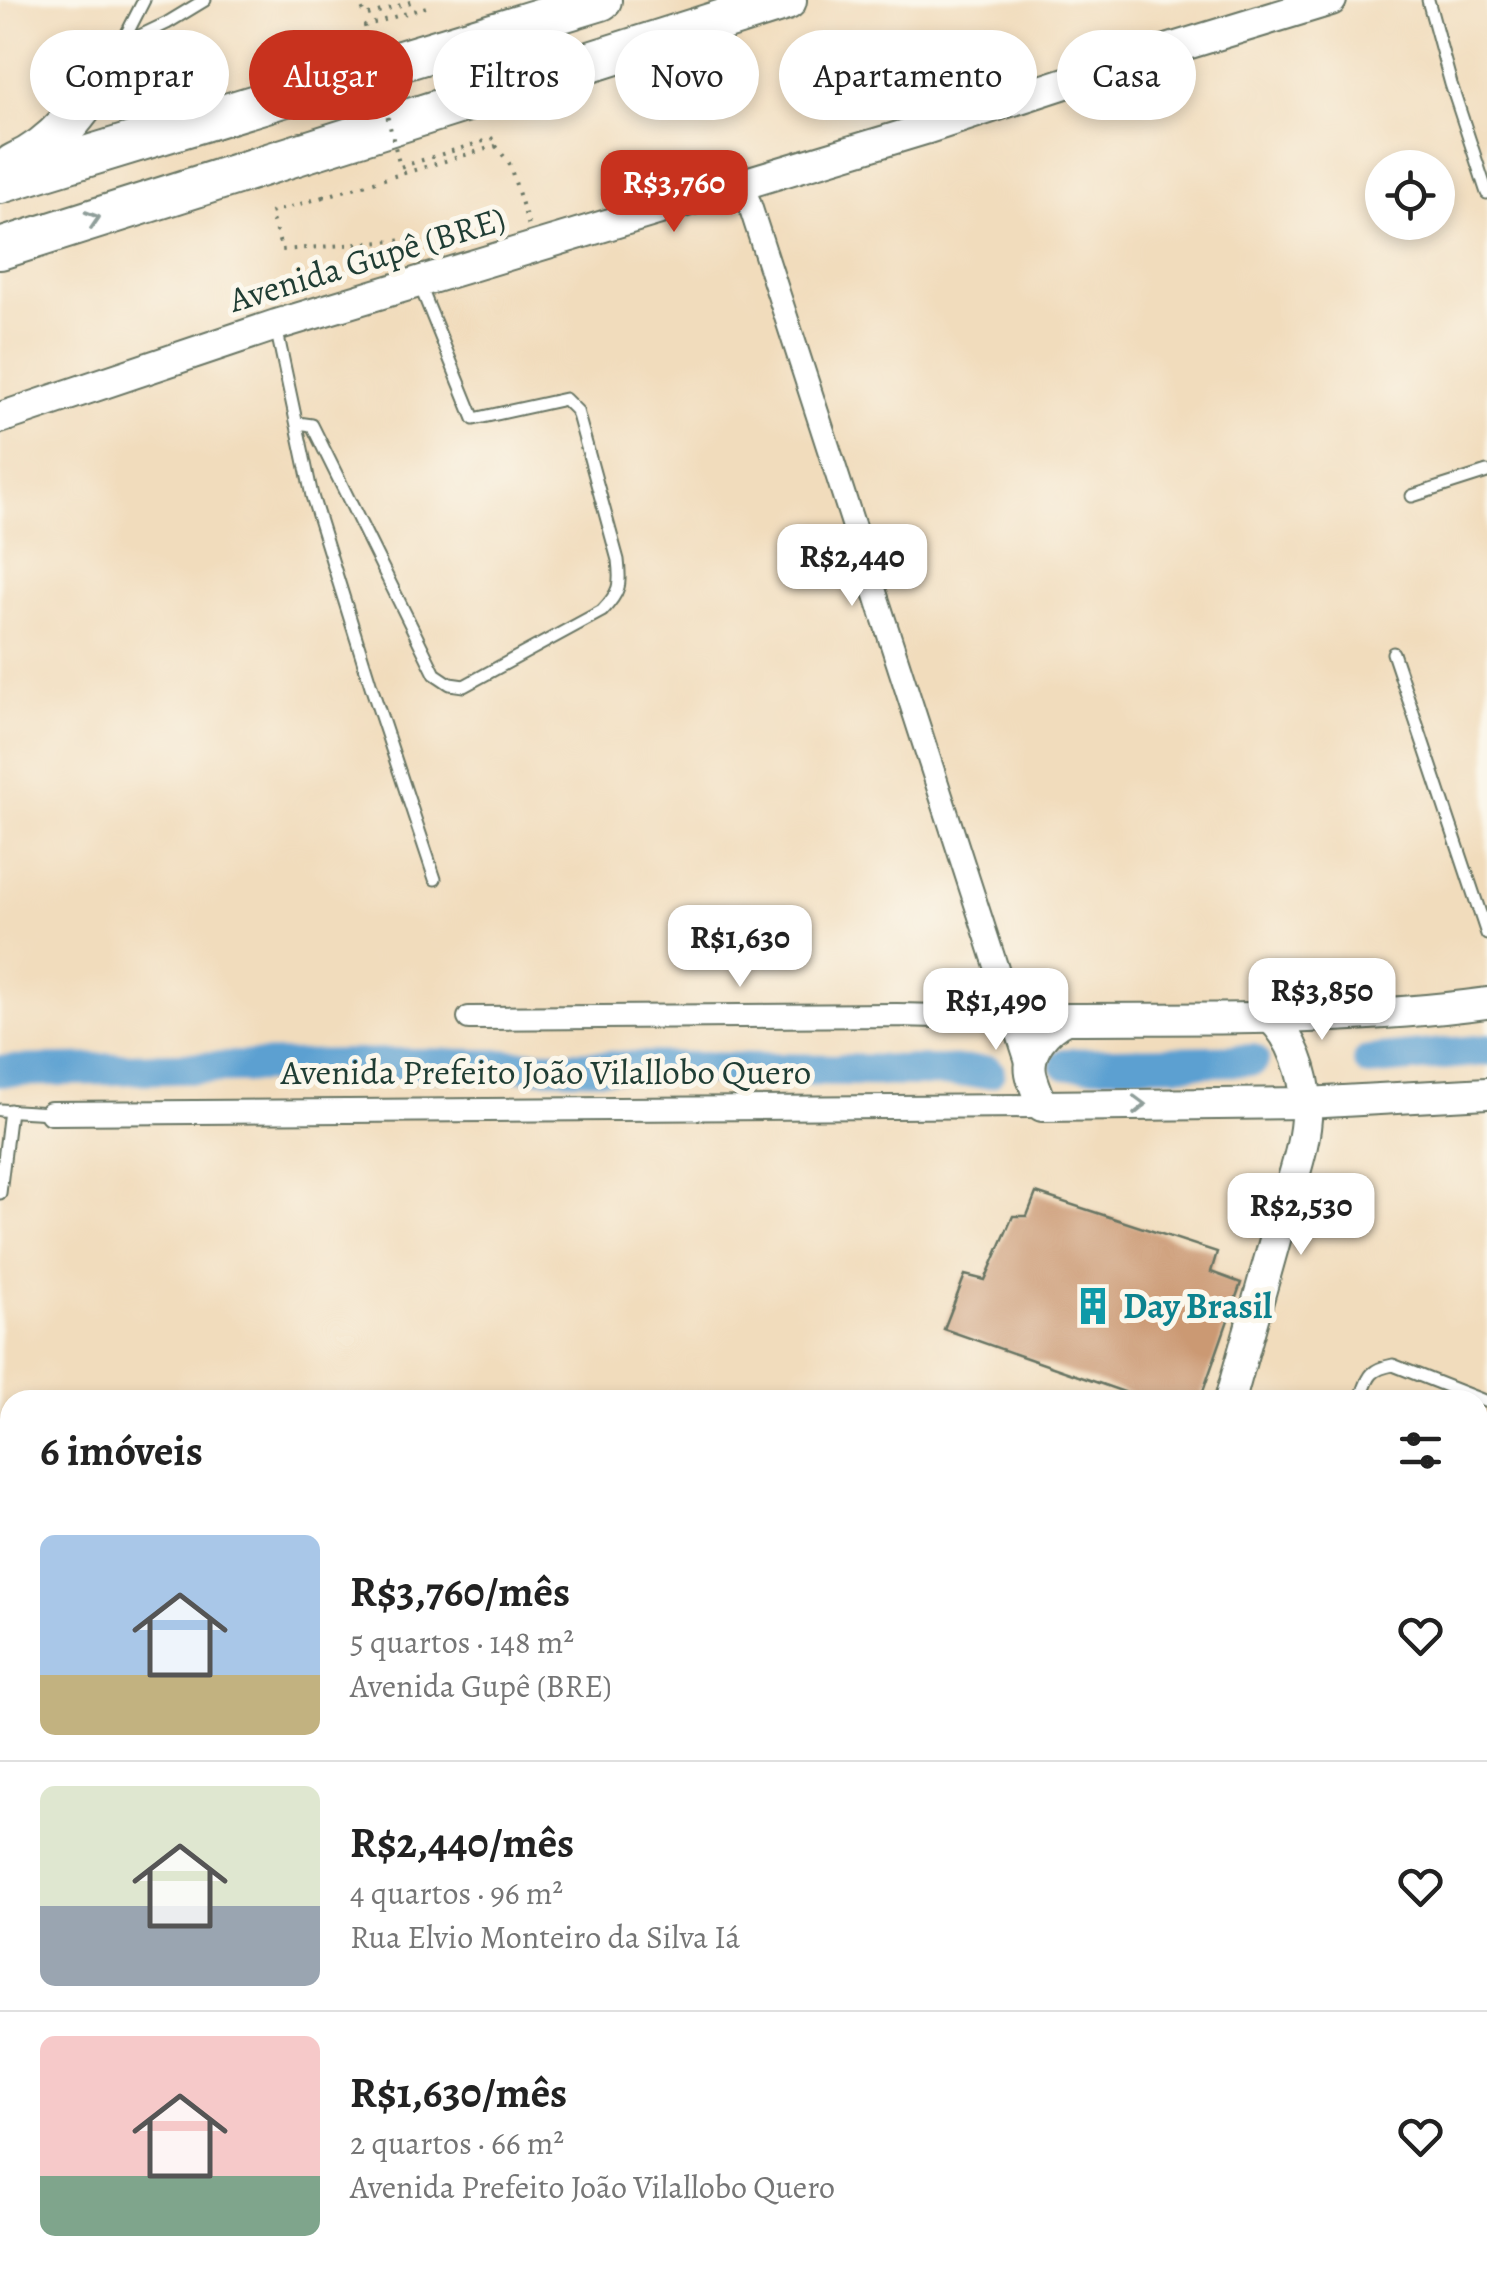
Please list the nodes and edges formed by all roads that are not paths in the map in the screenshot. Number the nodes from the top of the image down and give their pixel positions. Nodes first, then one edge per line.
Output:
1 (144, 0) edge
2 (204, 0) edge
3 (601, 0) edge
4 (786, 0) edge
5 (1331, 0) edge
6 (1428, 0) edge
7 (129, 30) edge
8 (155, 30) edge
9 (72, 120) edge
10 (0, 170) edge
11 (0, 183) edge
12 (743, 184) junction
13 (1487, 193) edge
14 (0, 249) edge
15 (418, 281) junction
16 (276, 325) junction
17 (0, 418) edge
18 (298, 423) junction
19 (1487, 472) edge
20 (1412, 496) dead end
21 (1393, 653) dead end
22 (435, 879) dead end
23 (1487, 934) edge
24 (1487, 1004) edge
25 (469, 1018) dead end
26 (1011, 1018) junction
27 (1271, 1018) junction
28 (1066, 1019) junction
29 (1030, 1072) junction
30 (1487, 1093) edge
31 (1307, 1103) junction
32 (1042, 1106) junction
33 (5, 1110) edge
34 (51, 1113) joint
35 (0, 1194) edge
36 (1233, 1390) edge
37 (1364, 1390) edge
38 (1456, 1390) edge

1 - 7 lane
2 - 8 lane
3 - 11 highway
14 -> 4 highway
5 - 12 main road, Avenida Gupê (BRE)
6 - 13 lane
9 - 10 highway
12 - 15 main road, Avenida Gupê (BRE)
12 - 26 street
15 - 16 main road, Avenida Gupê (BRE)
15 - 18 lane
16 - 17 main road, Avenida Gupê (BRE)
16 - 18 lane
18 - 22 lane
19 - 20 lane
21 - 23 lane
24 - 27 main road, Avenida Prefeito João Vilallobo Quero
25 - 26 street, Avenida Prefeito João Vilallobo Quero
26 - 28 street, Avenida Prefeito João Vilallobo Quero
26 - 29 street
27 - 28 main road, Avenida Prefeito João Vilallobo Quero
27 - 31 main road
28 - 29 main road
29 - 32 main road
30 - 31 main road, Avenida Prefeito João Vilallobo Quero
32 -> 31 main road, Avenida Prefeito João Vilallobo Quero
31 - 36 main road
32 - 34 street, Avenida Prefeito João Vilallobo Quero
33 - 34 lane
33 - 35 lane
37 - 38 lane

